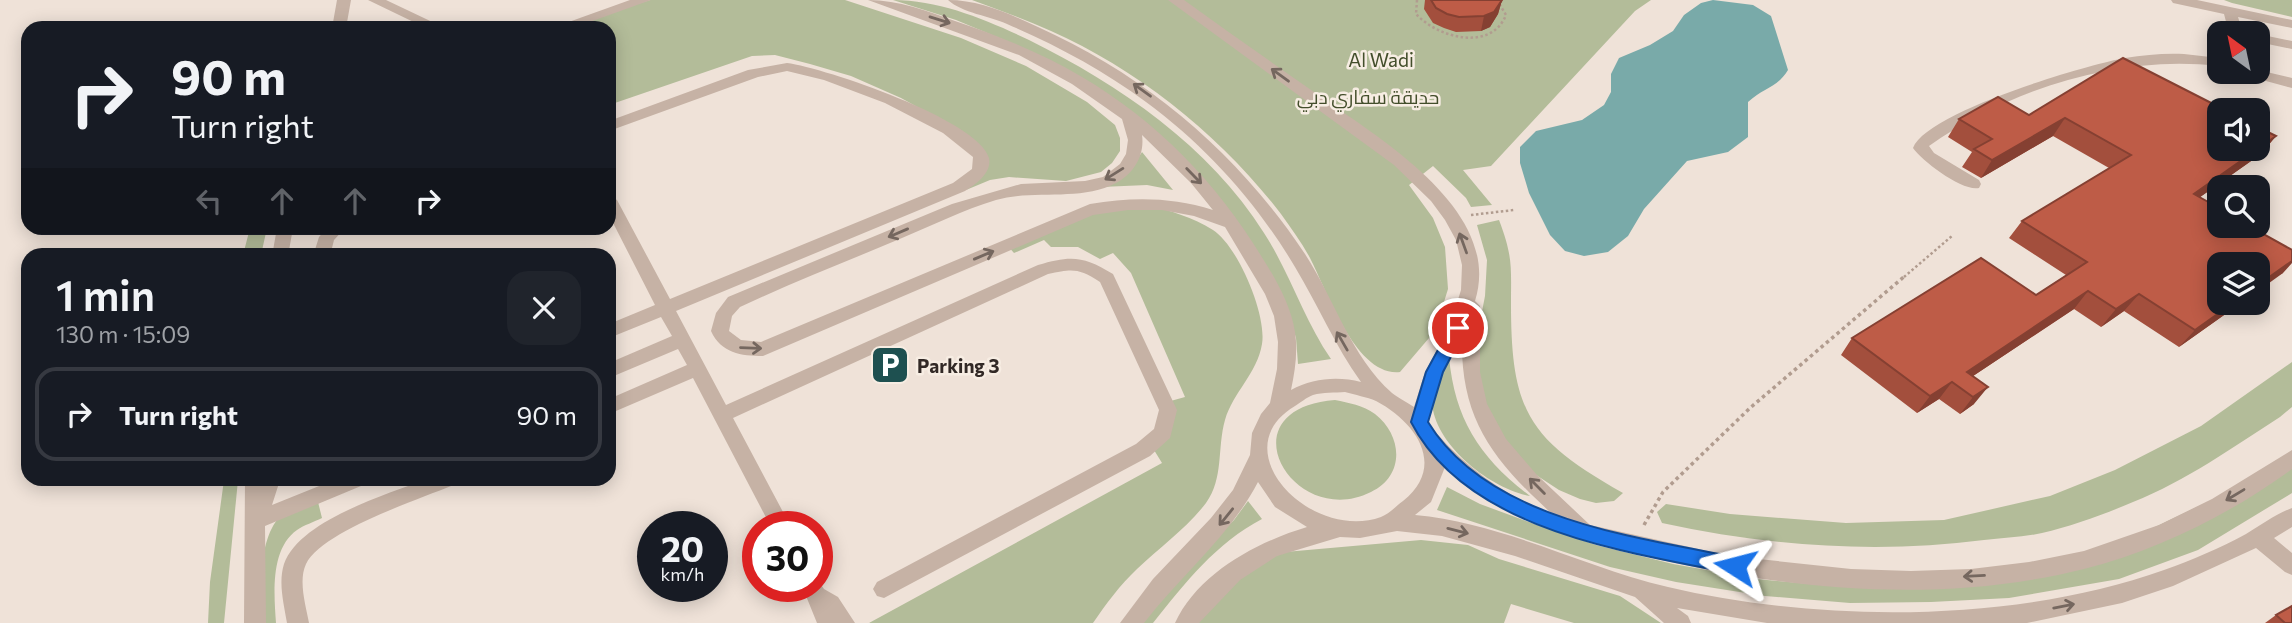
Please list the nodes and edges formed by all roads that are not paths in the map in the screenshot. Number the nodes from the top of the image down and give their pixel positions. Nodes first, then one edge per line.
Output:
1 (344, 0) edge
2 (375, 0) edge
3 (644, 0) edge
4 (875, 0) edge
5 (955, 0) edge
6 (1175, 0) edge
7 (2178, 0) edge
8 (2224, 7) edge
9 (340, 21) edge
10 (422, 21) edge
11 (580, 21) edge
12 (2292, 24) edge
13 (2270, 40) edge
14 (2292, 44) edge
15 (2207, 61) edge
16 (2270, 77) edge
17 (2292, 83) edge
18 (1129, 117) junction
19 (616, 124) edge
20 (1973, 184) dead end
21 (616, 213) edge
22 (1232, 223) junction
23 (1470, 290) junction
24 (666, 308) junction
25 (616, 328) edge
26 (682, 339) junction
27 (616, 368) edge
28 (698, 369) junction
29 (1384, 395) junction
30 (616, 404) edge
31 (1279, 405) junction
32 (722, 415) junction
33 (1425, 431) junction
34 (1258, 458) junction
35 (2292, 458) edge
36 (255, 486) edge
37 (268, 486) edge
38 (340, 486) edge
39 (430, 486) edge
40 (773, 511) edge
41 (2292, 517) edge
42 (257, 521) junction
43 (1390, 523) junction
44 (1342, 529) junction
45 (1587, 533) junction
46 (2259, 538) junction
47 (2292, 566) edge
48 (884, 589) dead end
49 (1639, 589) junction
50 (819, 602) edge
51 (829, 602) edge
52 (1836, 622) edge
53 (255, 623) edge
54 (298, 623) edge
55 (828, 623) edge
56 (844, 623) edge
57 (1131, 623) edge
58 (1186, 623) edge
59 (1680, 623) edge

1 - 9 street
2 - 10 street
3 - 11 street
4 -> 18 street
29 -> 5 street
23 -> 6 street
7 - 8 street
8 - 12 street
13 - 14 street
15 - 20 street
16 - 17 street
18 -> 22 street
18 -> 22 street
19 - 24 street
21 - 24 street
22 - 31 street
23 - 33 street
45 -> 23 street
24 - 25 street
24 - 26 street
26 - 27 street
26 - 28 street
28 - 30 street
28 - 32 street
29 - 31 street
29 - 33 street
31 - 34 street
32 - 40 street
32 - 48 street
33 - 43 street
33 - 45 street
34 - 44 street
34 -> 57 street
35 -> 45 street
36 - 42 street
37 - 42 street
38 - 42 street
39 - 54 street
41 - 46 street
42 - 53 street
43 - 44 street
43 -> 49 street
44 - 58 street
46 - 47 street
52 -> 46 street
49 - 52 street
49 - 59 street
50 - 55 street
51 - 56 street

